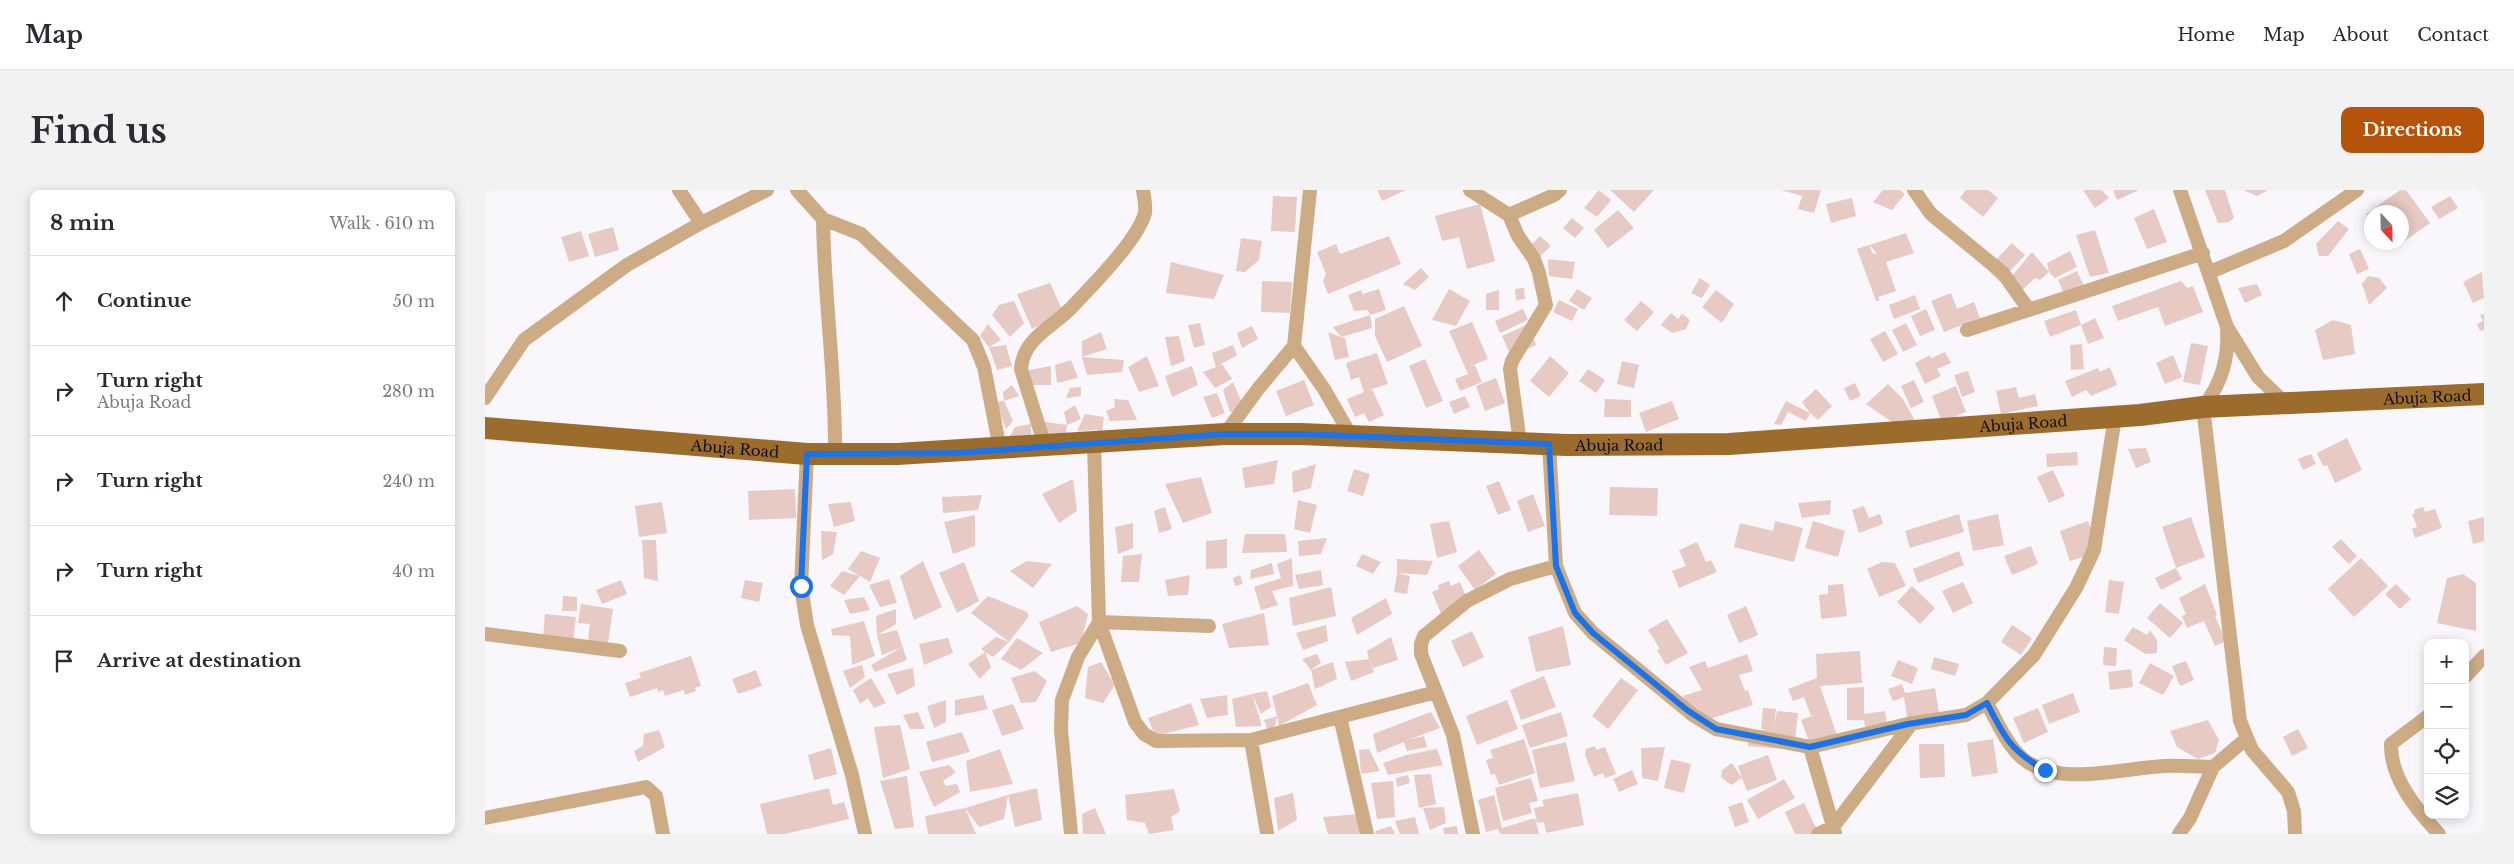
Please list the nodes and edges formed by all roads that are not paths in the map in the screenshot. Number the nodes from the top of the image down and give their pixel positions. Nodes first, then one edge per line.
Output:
1 (679, 190) edge
2 (767, 190) edge
3 (797, 190) edge
4 (1143, 190) edge
5 (1310, 190) edge
6 (1470, 190) edge
7 (1560, 190) edge
8 (1913, 190) edge
9 (2180, 190) edge
10 (2357, 190) edge
11 (1509, 214) junction
12 (823, 219) junction
13 (701, 223) junction
14 (2203, 253) junction
15 (2210, 272) junction
16 (2029, 310) junction
17 (2227, 327) junction
18 (1967, 330) dead end
19 (1294, 346) junction
20 (2484, 396) edge
21 (485, 398) edge
22 (2286, 404) junction
23 (2203, 407) junction
24 (2115, 417) junction
25 (485, 428) edge
26 (1225, 434) junction
27 (1351, 436) junction
28 (1094, 442) junction
29 (1521, 443) junction
30 (1549, 444) junction
31 (1045, 446) junction
32 (1000, 449) junction
33 (807, 454) junction
34 (835, 454) junction
35 (1556, 566) junction
36 (1099, 622) junction
37 (1209, 626) dead end
38 (485, 634) edge
39 (621, 651) dead end
40 (2484, 656) edge
41 (2469, 673) edge
42 (1436, 692) junction
43 (1987, 703) junction
44 (1340, 717) junction
45 (2424, 719) edge
46 (1912, 723) junction
47 (2247, 738) junction
48 (1251, 740) junction
49 (1810, 747) junction
50 (2213, 767) junction
51 (485, 818) edge
52 (1834, 830) edge
53 (1267, 833) dead end
54 (663, 834) edge
55 (865, 834) edge
56 (1071, 834) edge
57 (1367, 834) edge
58 (1473, 834) edge
59 (1818, 834) edge
60 (2179, 834) edge
61 (2295, 834) edge
62 (2439, 834) edge

1 - 13 street
2 - 13 street
3 - 12 street
4 - 31 street
5 - 19 street
6 - 11 street
7 - 11 street
8 - 16 street
9 - 14 street
10 - 15 street
11 - 29 street
12 - 32 street
12 - 34 street
13 - 21 street
14 - 15 street
14 - 16 street
15 - 17 street
16 - 18 street
17 - 22 street
17 - 23 street
19 - 26 street
19 - 27 street
20 - 22 main road, Abuja Road
22 - 23 main road, Abuja Road
23 - 24 main road, Abuja Road
23 - 47 street
24 - 30 main road, Abuja Road
24 - 43 street
25 - 33 main road, Abuja Road
26 - 27 main road, Abuja Road
26 - 28 main road, Abuja Road
27 - 29 main road, Abuja Road
28 - 31 main road, Abuja Road
28 - 36 street
29 - 30 main road, Abuja Road
30 - 35 street
31 - 32 main road, Abuja Road
32 - 34 main road, Abuja Road
33 - 34 main road, Abuja Road
33 - 55 street
35 - 42 street
35 - 49 street
36 - 37 street
36 - 48 street
36 - 56 street
38 - 39 street
40 - 41 street
42 - 44 street
42 - 58 street
43 - 46 street
43 - 50 street
44 - 48 street
44 - 57 street
45 - 62 street
46 - 49 street
46 - 52 street
47 - 50 street
47 - 61 street
48 - 53 street
49 - 52 street
50 - 60 street
51 - 54 street
52 - 59 street

